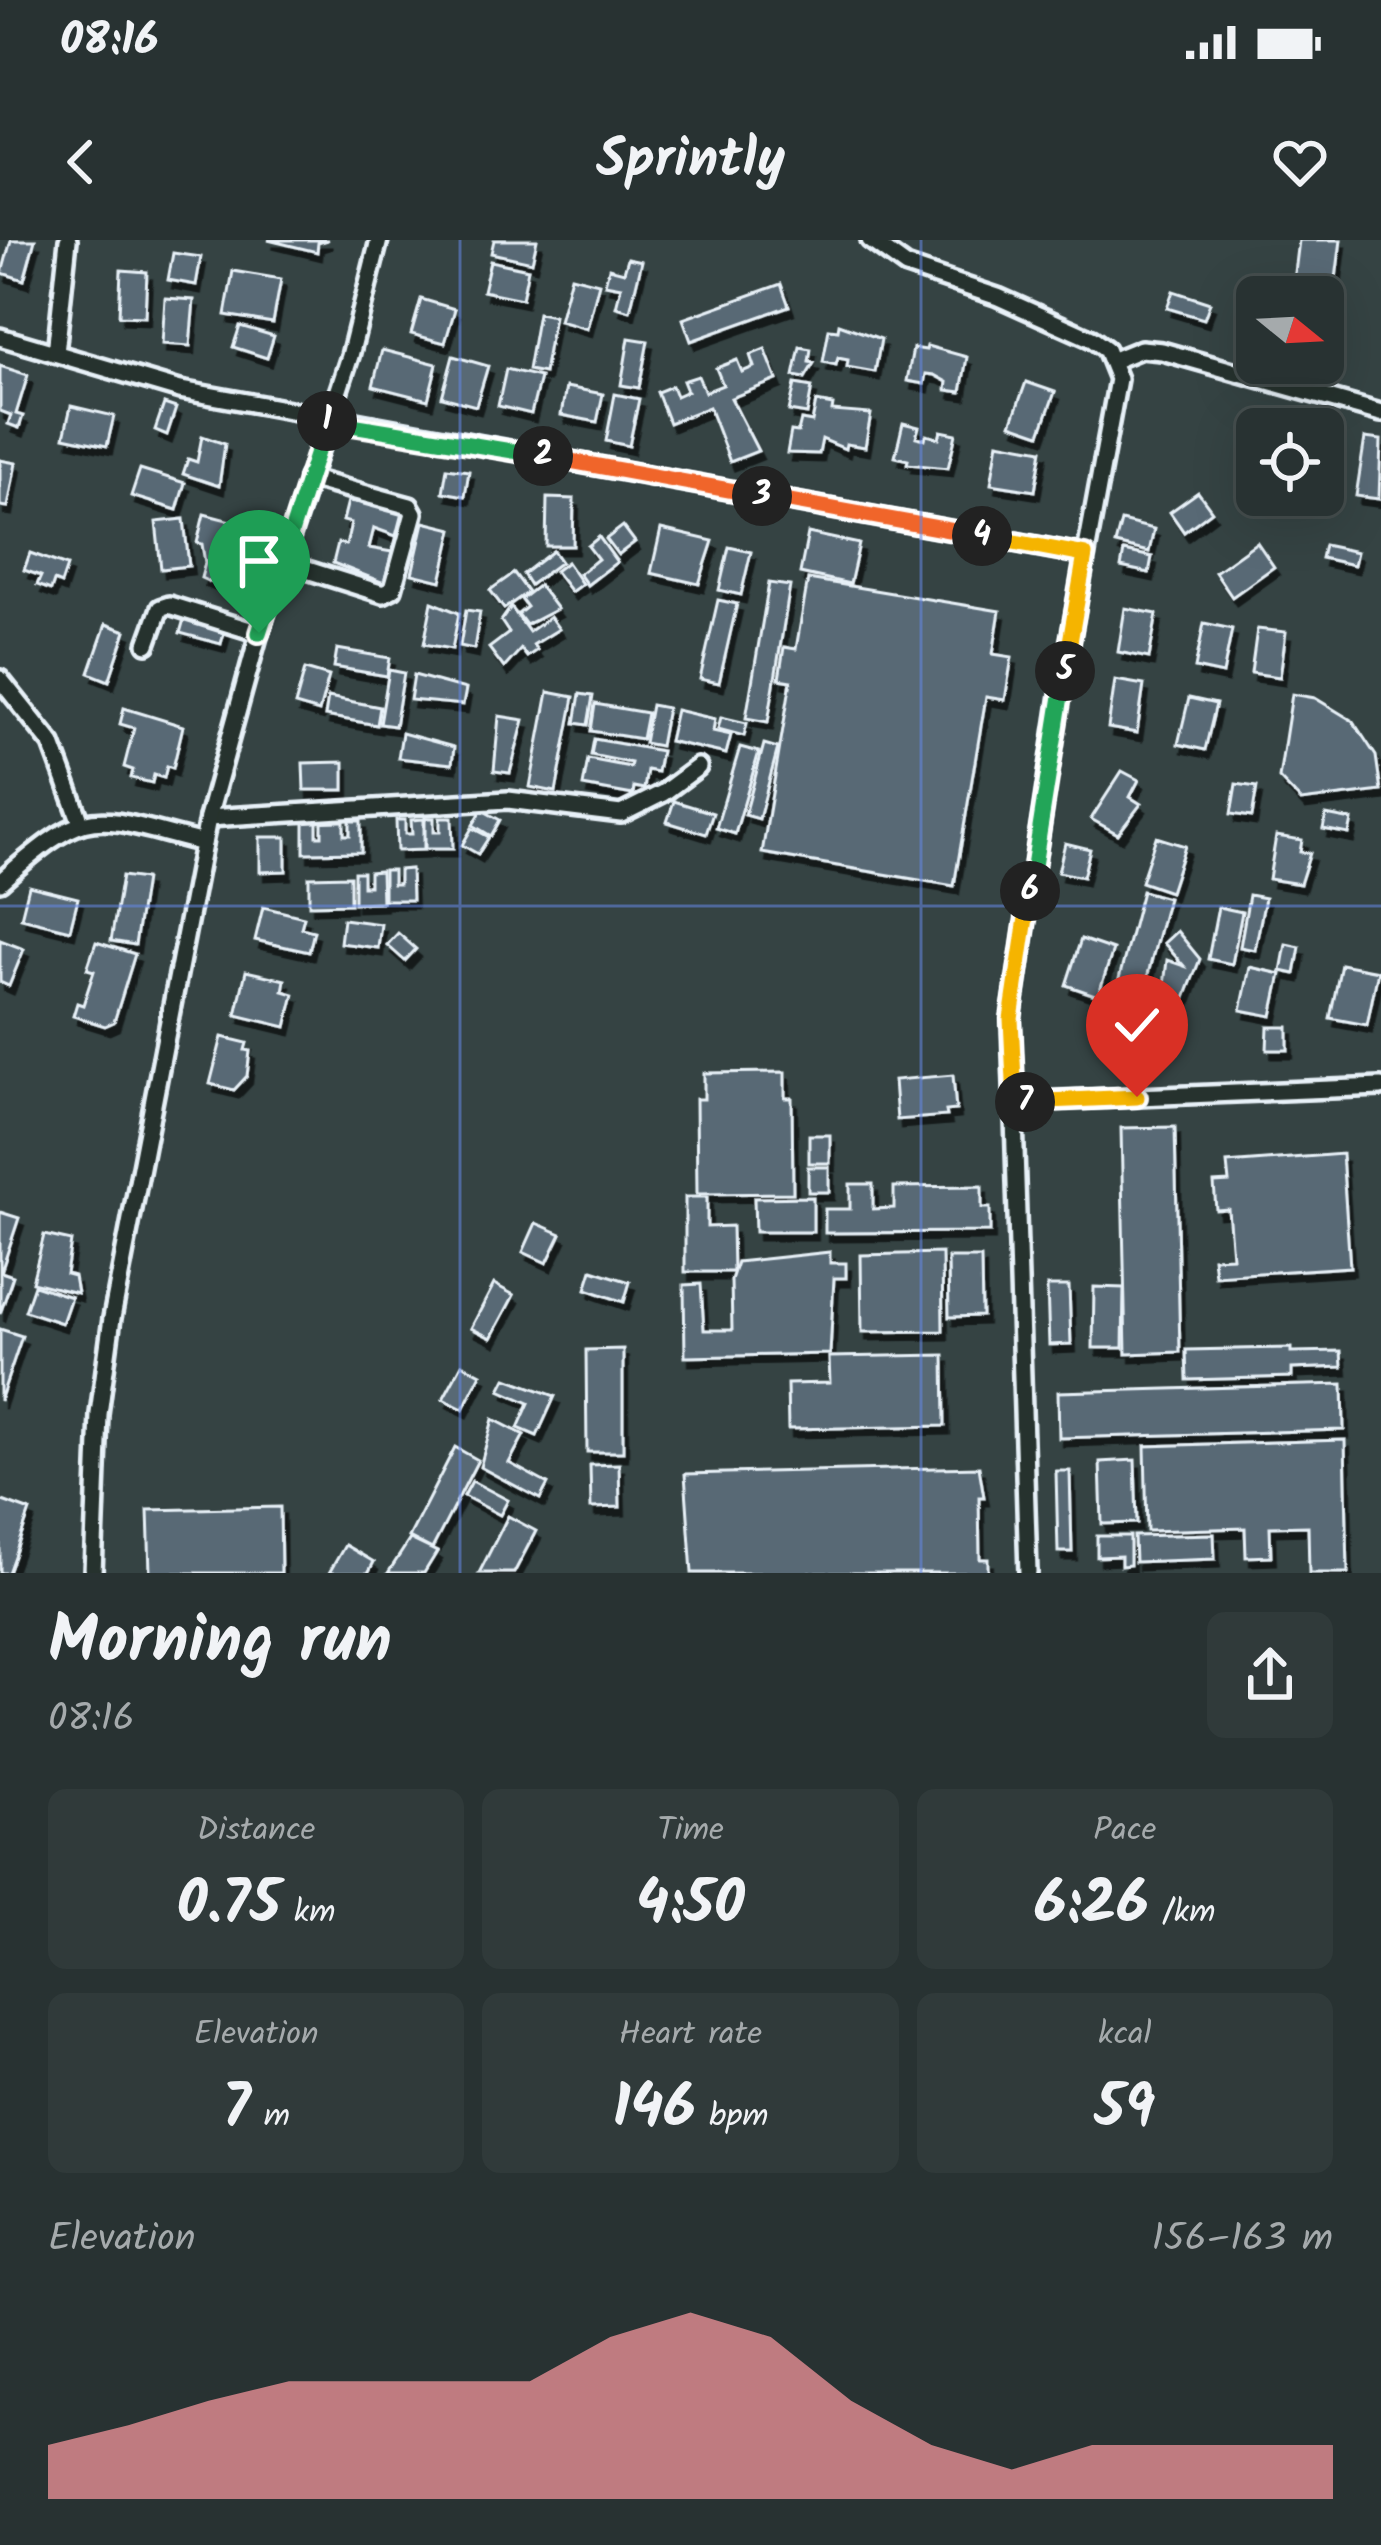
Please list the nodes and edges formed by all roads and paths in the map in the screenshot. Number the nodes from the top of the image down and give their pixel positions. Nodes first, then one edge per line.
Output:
1 (68, 240) edge
2 (379, 240) edge
3 (870, 240) edge
4 (0, 337) edge
5 (56, 353) junction
6 (1114, 360) junction
7 (1381, 413) edge
8 (328, 417) junction
9 (308, 478) junction
10 (1085, 555) junction
11 (282, 562) junction
12 (259, 633) junction
13 (147, 644) dead end
14 (0, 679) edge
15 (698, 767) dead end
16 (208, 818) junction
17 (80, 820) junction
18 (203, 843) junction
19 (0, 882) edge
20 (1381, 1087) edge
21 (1015, 1102) junction
22 (93, 1573) edge
23 (1028, 1573) edge

1 - 5 street
2 - 8 street
3 - 6 street
4 - 5 street
5 - 8 street
6 - 7 street
6 - 10 street
8 - 9 street
8 - 10 street
9 - 11 street
9 - 11 street
10 - 21 street
11 - 12 street
12 - 13 street
12 - 16 street
14 - 17 street
15 - 16 street
16 - 18 street
17 - 18 street
17 - 19 street
18 - 22 street
20 - 21 street
21 - 23 street

